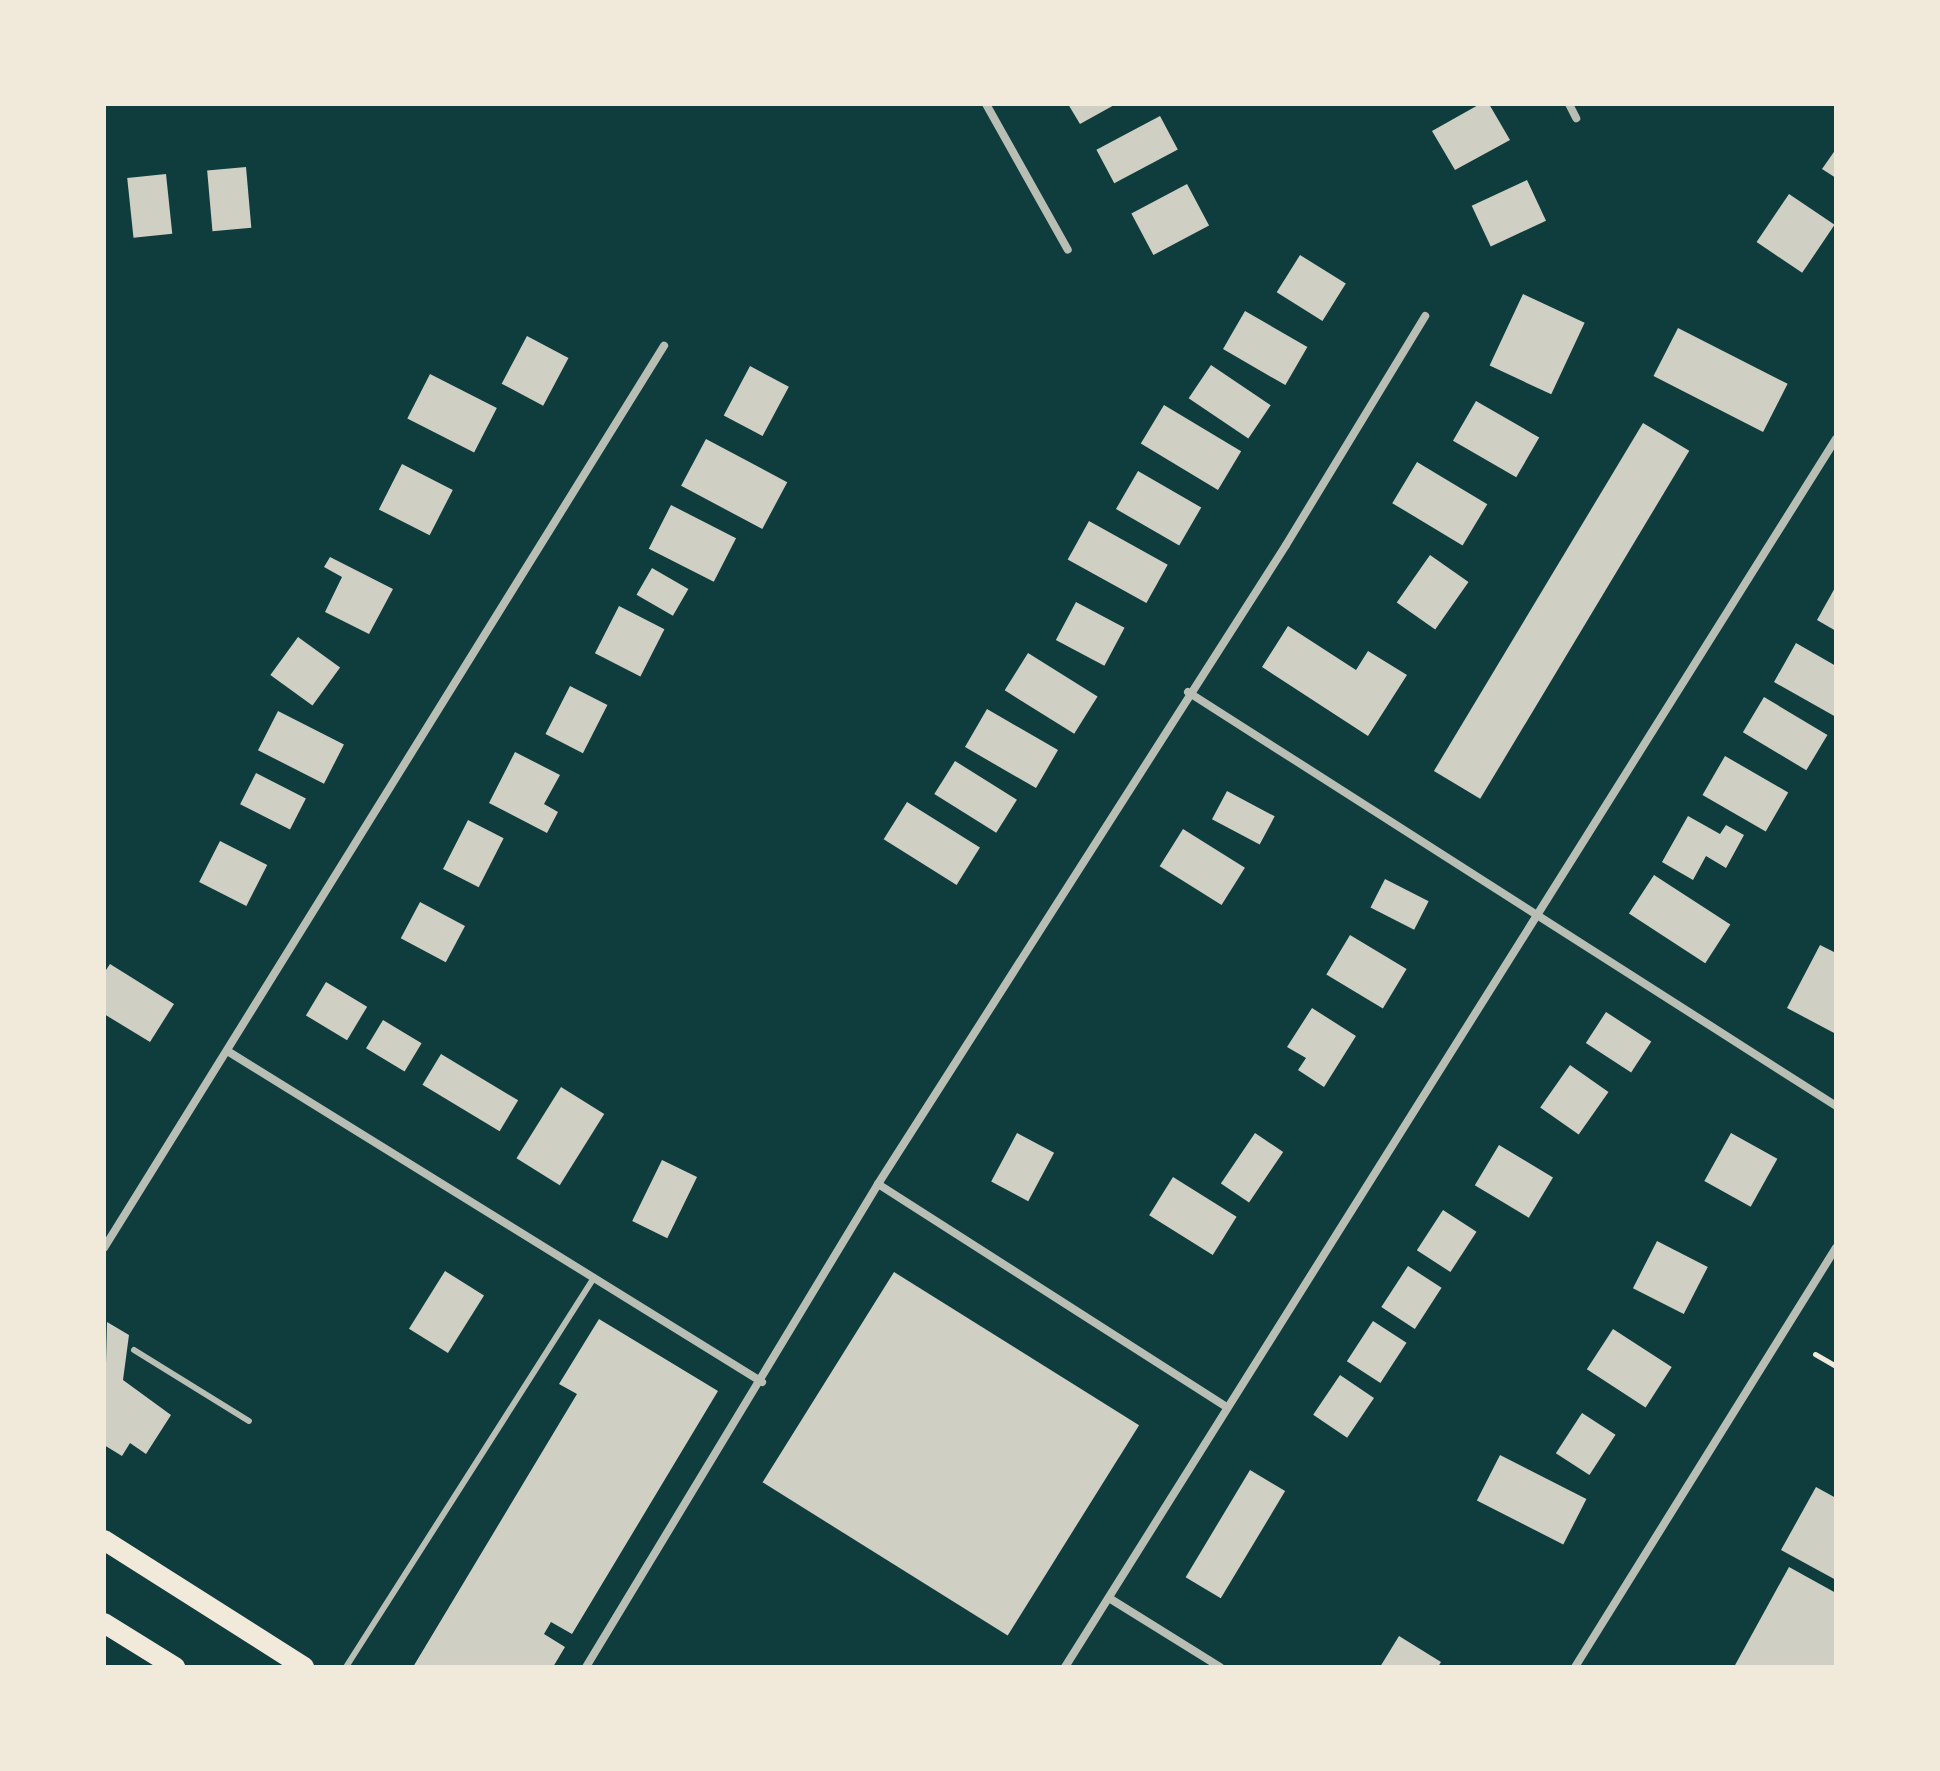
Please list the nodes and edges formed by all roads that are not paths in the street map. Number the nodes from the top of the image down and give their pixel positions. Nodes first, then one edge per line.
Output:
1 (986, 104) edge
2 (1569, 104) edge
3 (1576, 118) dead end
4 (1068, 250) dead end
5 (1425, 316) dead end
6 (664, 346) dead end
7 (1836, 439) edge
8 (1188, 692) junction
9 (1536, 914) junction
10 (229, 1052) junction
11 (1836, 1106) edge
12 (878, 1184) junction
13 (104, 1248) edge
14 (1836, 1248) edge
15 (594, 1278) junction
16 (134, 1350) dead end
17 (762, 1382) junction
18 (1227, 1407) junction
19 (249, 1421) dead end
20 (104, 1540) edge
21 (1109, 1598) junction
22 (104, 1623) edge
23 (175, 1667) edge
24 (304, 1667) edge
25 (346, 1667) edge
26 (586, 1667) edge
27 (1065, 1667) edge
28 (1220, 1667) edge
29 (1575, 1667) edge

1 - 4 street
2 - 3 street
5 - 8 street
6 - 10 street
7 - 9 street
8 - 9 street
8 - 12 street
9 - 11 street
9 - 18 street
10 - 13 street
10 - 15 street
12 - 17 street
12 - 18 street
14 - 29 street
15 - 17 street
15 - 25 lane
16 - 19 lane
17 - 26 street
18 - 21 street
20 - 24 main road
21 - 27 street
21 - 28 street
22 - 23 main road

